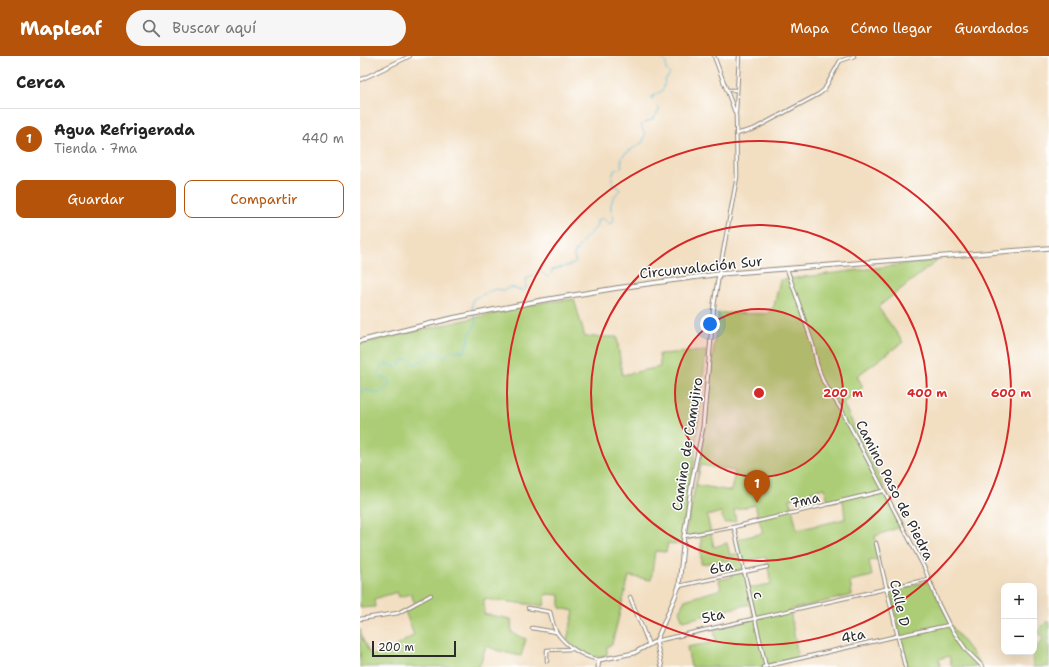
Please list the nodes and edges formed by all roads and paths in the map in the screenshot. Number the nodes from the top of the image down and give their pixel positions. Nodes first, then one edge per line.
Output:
1 (410, 56) edge
2 (714, 56) edge
3 (740, 56) edge
4 (854, 56) edge
5 (360, 80) edge
6 (727, 90) junction
7 (737, 90) junction
8 (736, 115) junction
9 (736, 134) junction
10 (1049, 248) edge
11 (787, 269) junction
12 (719, 274) junction
13 (360, 341) edge
14 (883, 491) junction
15 (734, 527) junction
16 (684, 536) junction
17 (876, 543) dead end
18 (767, 567) dead end
19 (744, 572) junction
20 (929, 579) junction
21 (679, 586) junction
22 (887, 589) junction
23 (431, 595) dead end
24 (630, 597) dead end
25 (528, 608) dead end
26 (754, 618) junction
27 (360, 619) edge
28 (949, 625) junction
29 (532, 628) dead end
30 (556, 632) junction
31 (897, 636) junction
32 (656, 641) junction
33 (649, 645) junction
34 (572, 650) junction
35 (599, 660) junction
36 (547, 661) dead end
37 (982, 666) edge
38 (598, 667) edge
39 (662, 667) edge
40 (765, 667) edge
41 (905, 667) edge
42 (976, 667) edge

1 - 5 street
2 - 6 street, Camino de Camujiro
3 - 7 street
4 - 9 street
6 - 7 street
6 - 8 street, Camino de Camujiro
7 - 8 street
8 - 9 street, Camino de Camujiro
9 - 12 street, Camino de Camujiro
10 - 11 main road, Circunvalación Sur
11 - 12 main road, Circunvalación Sur
11 - 14 street, Camino Paso de Piedra
12 - 13 main road, Circunvalación Sur
12 - 16 street, Camino de Camujiro
14 - 15 street, 7ma
14 - 20 street, Camino Paso de Piedra
15 - 16 street, 7ma
15 - 19 street, c
16 - 21 street, Camino de Camujiro
17 - 22 street, Calle D
18 - 19 street, 6ta
19 - 21 street, 6ta
19 - 26 street, c
20 - 22 street, 5ta
20 - 28 street, Camino Paso de Piedra
21 - 32 street, Camino de Camujiro
22 - 26 street, 5ta
22 - 31 street, Calle D
23 - 27 street
24 - 33 street
25 - 30 street, 5ta
26 - 32 street, 5ta
26 - 40 street, c
28 - 31 street, 4ta
28 - 37 street, Camino Paso de Piedra
29 - 30 street
30 - 34 street, 5ta
31 - 40 street, 4ta
31 - 41 street, Calle D
32 - 33 street, 5ta
32 - 39 street
33 - 35 street, 5ta
34 - 35 street, 5ta
34 - 36 street
35 - 38 street
37 - 42 street

